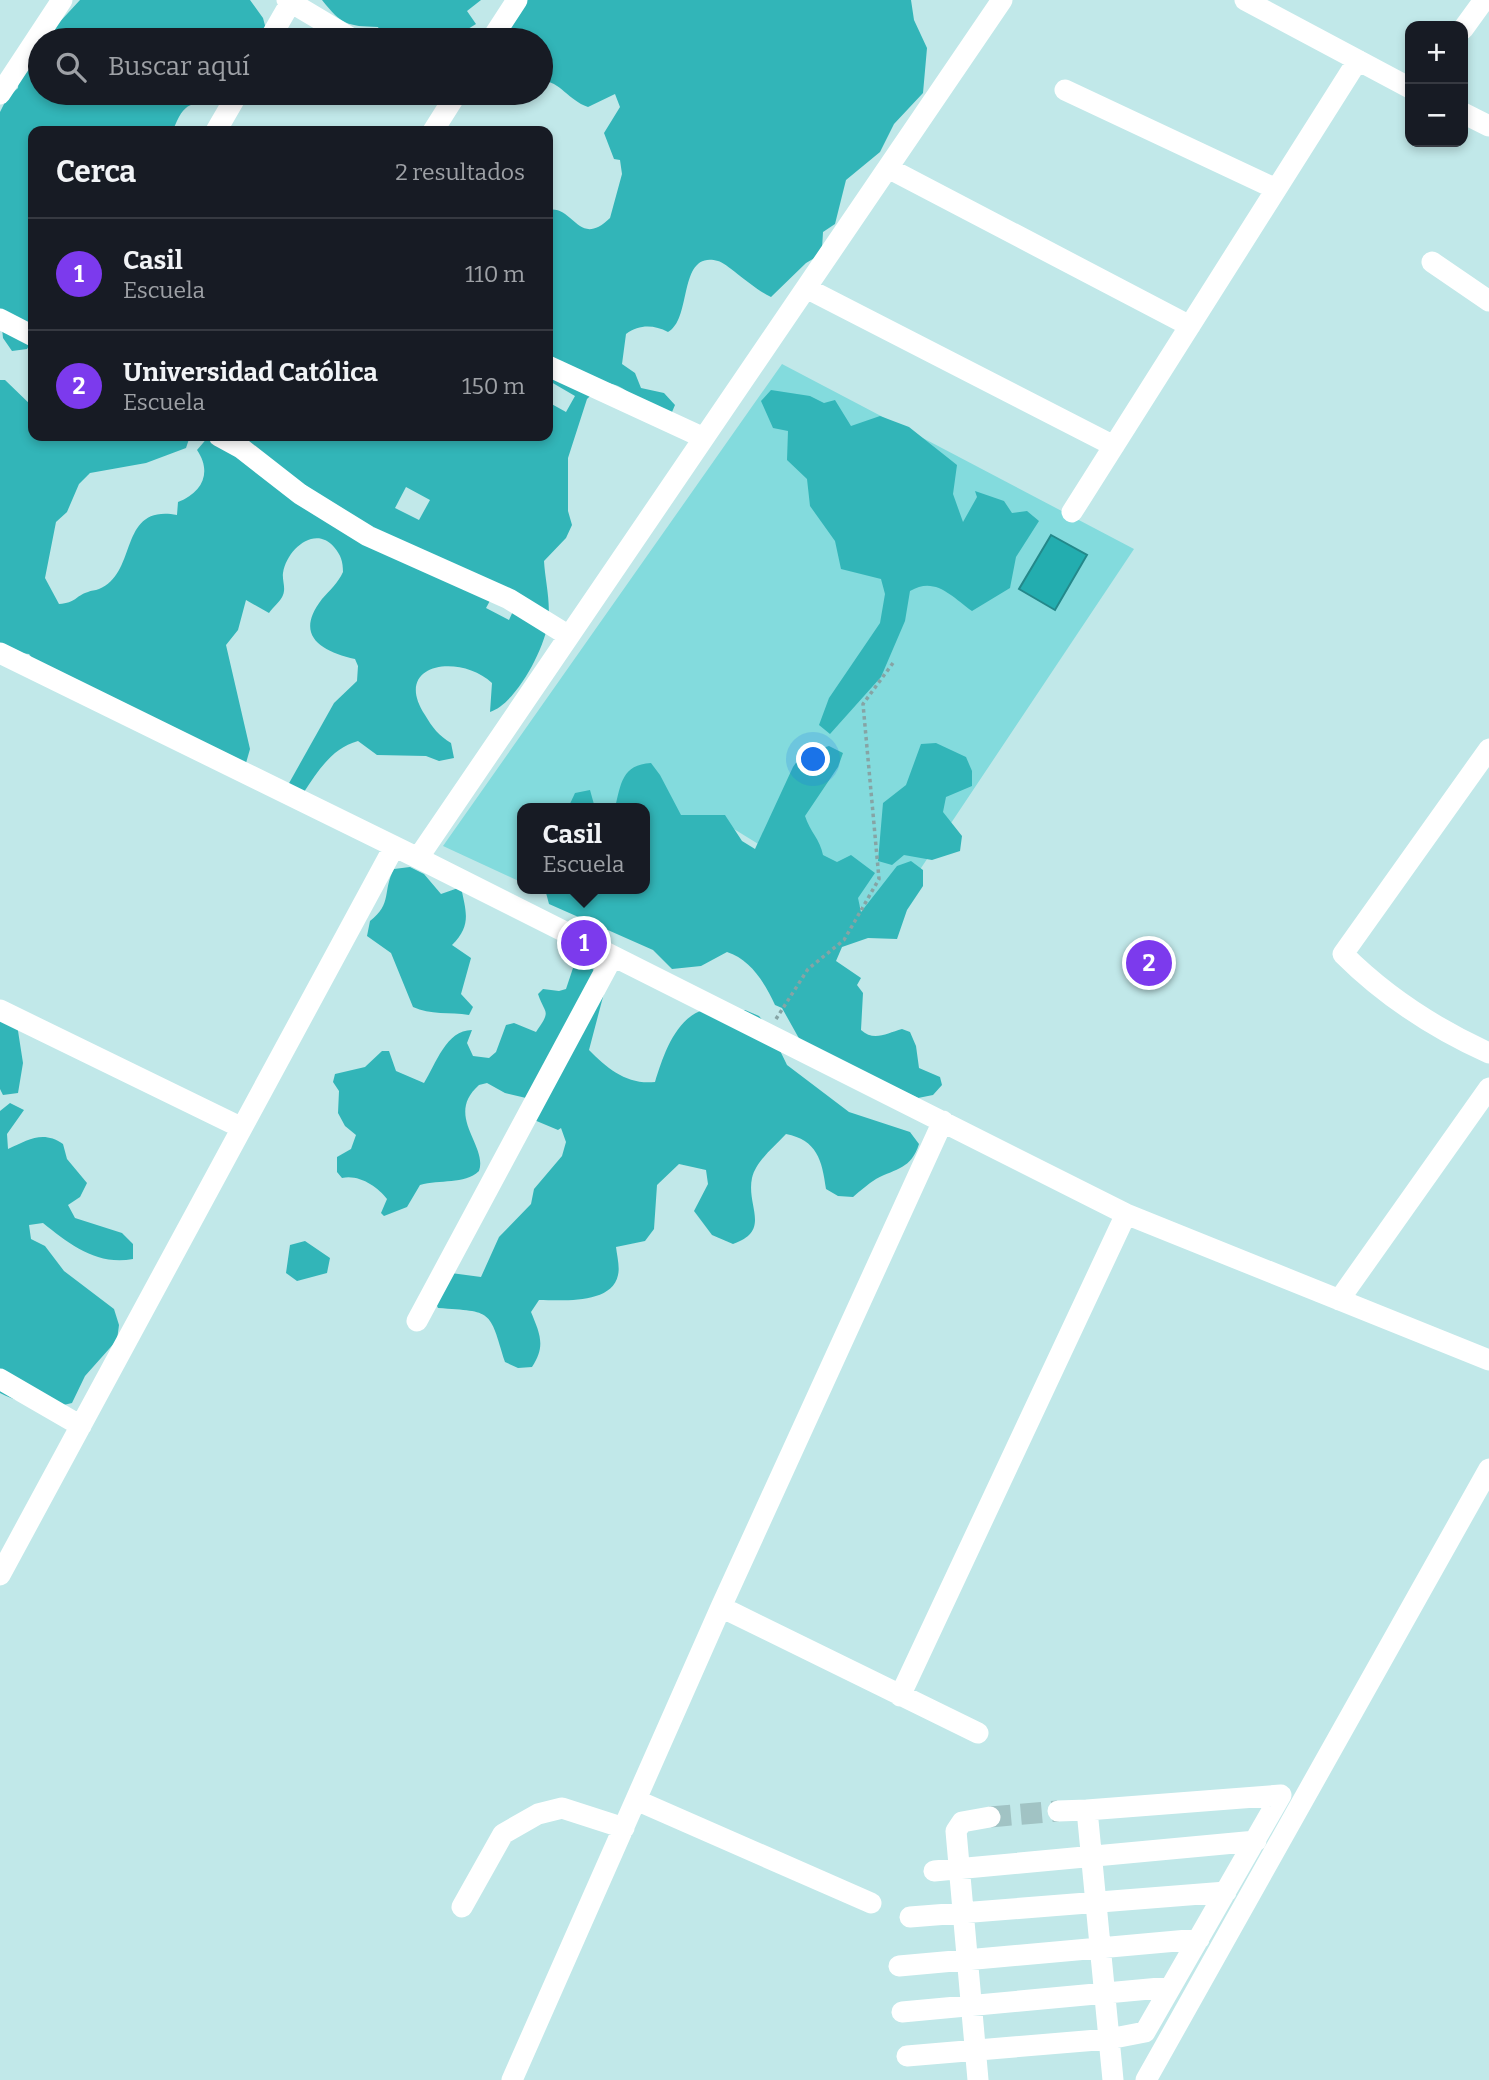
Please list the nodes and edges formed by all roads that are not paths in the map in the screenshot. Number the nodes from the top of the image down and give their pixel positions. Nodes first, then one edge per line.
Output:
1 (62, 0) edge
2 (517, 0) edge
3 (1002, 0) edge
4 (1245, 0) edge
5 (1484, 0) edge
6 (290, 1) edge
7 (1468, 22) edge
8 (44, 28) edge
9 (275, 28) edge
10 (334, 28) edge
11 (499, 28) edge
12 (28, 52) edge
13 (1358, 60) junction
14 (1405, 79) edge
15 (1065, 90) dead end
16 (0, 94) edge
17 (231, 105) edge
18 (445, 105) edge
19 (1468, 116) edge
20 (219, 126) edge
21 (435, 126) edge
22 (1489, 126) edge
23 (888, 168) junction
24 (1276, 189) junction
25 (1432, 262) dead end
26 (806, 288) junction
27 (1489, 301) edge
28 (0, 319) edge
29 (1190, 326) junction
30 (28, 333) edge
31 (553, 368) edge
32 (704, 438) junction
33 (245, 442) edge
34 (1114, 446) junction
35 (1072, 512) dead end
36 (569, 636) junction
37 (0, 653) edge
38 (1489, 750) edge
39 (394, 847) junction
40 (418, 858) junction
41 (613, 956) junction
42 (0, 1010) edge
43 (1489, 1053) edge
44 (1489, 1087) edge
45 (943, 1121) junction
46 (240, 1128) junction
47 (1126, 1214) junction
48 (1339, 1300) junction
49 (417, 1321) dead end
50 (1489, 1360) edge
51 (0, 1379) edge
52 (81, 1426) junction
53 (1489, 1469) edge
54 (0, 1575) edge
55 (721, 1607) junction
56 (900, 1696) junction
57 (978, 1733) dead end
58 (636, 1800) junction
59 (1087, 1810) junction
60 (1058, 1811) tunnel mouth
61 (990, 1817) tunnel mouth
62 (624, 1828) junction
63 (1256, 1841) junction
64 (1090, 1857) junction
65 (959, 1869) junction
66 (933, 1871) dead end
67 (1226, 1892) junction
68 (1094, 1901) junction
69 (871, 1903) dead end
70 (461, 1907) dead end
71 (963, 1913) junction
72 (910, 1917) dead end
73 (1199, 1939) junction
74 (1099, 1947) junction
75 (967, 1960) junction
76 (899, 1966) dead end
77 (1171, 1987) junction
78 (1104, 1993) junction
79 (971, 2006) junction
80 (902, 2012) dead end
81 (1109, 2039) junction
82 (975, 2050) junction
83 (907, 2056) dead end
84 (512, 2080) edge
85 (978, 2080) edge
86 (1113, 2080) edge
87 (1146, 2080) edge

1 - 8 street
2 - 11 street
3 - 23 street
4 - 13 street
5 - 7 street
6 - 9 street
6 - 10 street
12 - 16 street
13 - 14 street
13 - 24 street
15 - 24 street
17 - 20 street
18 - 21 street
19 - 22 street
23 - 26 street
23 - 29 street
24 - 29 street
25 - 27 street
26 - 32 street
26 - 34 street
28 - 30 street
29 - 34 street
31 - 32 street
32 - 36 street
33 - 36 street
34 - 35 street
36 - 40 street
37 - 39 street
38 - 43 street
39 - 40 street
39 - 46 street
40 - 41 street
41 - 45 street
41 - 49 street
42 - 46 street
44 - 48 street
45 - 47 street
45 - 55 street
46 - 52 street
47 - 48 street
47 - 56 street
48 - 50 street
51 - 52 street
52 - 54 street
53 - 87 street
55 - 56 street
55 - 58 street
56 - 57 street
58 - 62 street
58 - 69 street
59 - 60 street
59 - 63 street
59 - 64 street
61 - 65 street
62 - 70 street
62 - 84 street
63 - 64 street
63 - 67 street
64 - 65 street
64 - 68 street
65 - 66 street
65 - 71 street
67 - 68 street
67 - 73 street
68 - 71 street
68 - 74 street
71 - 72 street
71 - 75 street
73 - 74 street
73 - 77 street
74 - 75 street
74 - 78 street
75 - 76 street
75 - 79 street
77 - 78 street
77 - 81 street
78 - 79 street
78 - 81 street
79 - 80 street
79 - 82 street
81 - 82 street
81 - 86 street
82 - 83 street
82 - 85 street

